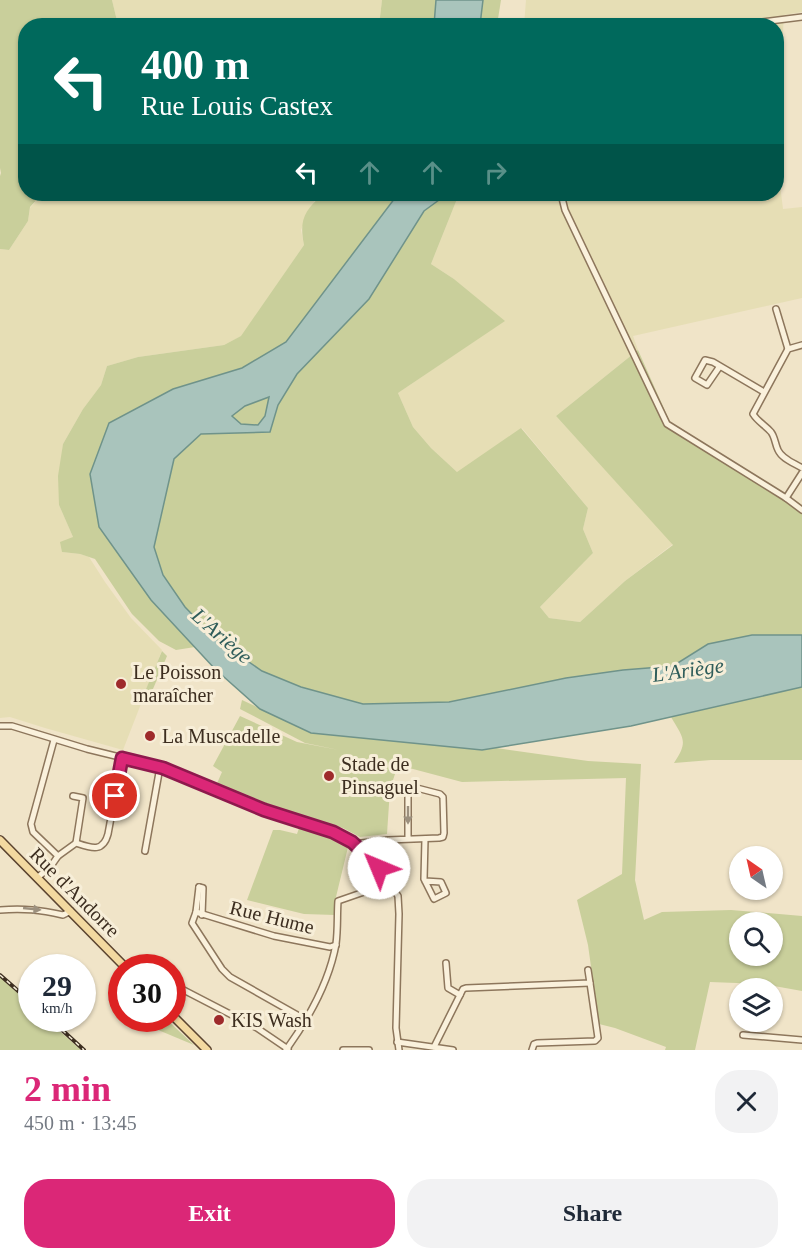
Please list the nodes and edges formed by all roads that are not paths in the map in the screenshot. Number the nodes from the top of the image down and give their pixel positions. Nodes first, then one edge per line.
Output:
1 (802, 16) edge
2 (784, 18) edge
3 (563, 201) edge
4 (776, 309) dead end
5 (802, 345) edge
6 (788, 349) junction
7 (720, 366) junction
8 (764, 392) junction
9 (802, 468) edge
10 (802, 473) edge
11 (786, 498) junction
12 (802, 510) edge
13 (0, 726) edge
14 (54, 740) junction
15 (122, 758) junction
16 (160, 767) junction
17 (74, 796) dead end
18 (408, 839) junction
19 (425, 839) junction
20 (0, 840) edge
21 (371, 842) junction
22 (76, 843) junction
23 (353, 844) junction
24 (144, 850) dead end
25 (365, 854) junction
26 (57, 855) junction
27 (37, 878) junction
28 (424, 881) dead end
29 (390, 883) junction
30 (0, 910) edge
31 (71, 911) junction
32 (336, 945) junction
33 (112, 954) edge
34 (446, 963) dead end
35 (588, 970) dead end
36 (590, 983) junction
37 (186, 991) edge
38 (460, 995) junction
39 (306, 1020) junction
40 (186, 1028) edge
41 (743, 1035) dead end
42 (802, 1040) edge
43 (397, 1042) junction
44 (419, 1047) edge
45 (434, 1047) junction
46 (287, 1049) edge
47 (207, 1050) edge
48 (343, 1050) edge
49 (369, 1050) edge
50 (399, 1050) edge
51 (453, 1050) edge
52 (532, 1050) edge

1 - 2 street
3 - 11 street
4 - 6 street
5 - 6 street
6 - 8 street
7 - 7 street
7 - 8 street
8 - 9 street
10 - 11 street
11 - 12 street
13 - 14 street
14 - 15 street
14 - 26 street
15 - 16 street
15 - 22 street
16 - 23 street
16 - 24 street
17 - 22 street
18 - 19 street
19 -> 18 street
18 - 21 street
19 - 28 street
20 - 27 main road, Rue d'Andorre
21 - 23 street
21 - 25 street
22 - 26 street
23 - 25 street
25 - 29 street
26 - 27 street
27 - 31 main road, Rue d'Andorre
29 - 32 street
29 - 43 street
30 -> 31 street
31 - 33 main road, Rue d'Andorre
32 - 39 street
32 - 39 street, Rue Hume
34 - 38 street
35 - 36 street
36 - 38 street
36 - 52 street
37 - 46 street
38 - 45 street
39 - 46 street
40 - 47 main road
41 - 42 street
43 - 44 street
43 - 50 street
44 - 45 street
45 - 51 street
48 - 49 street

